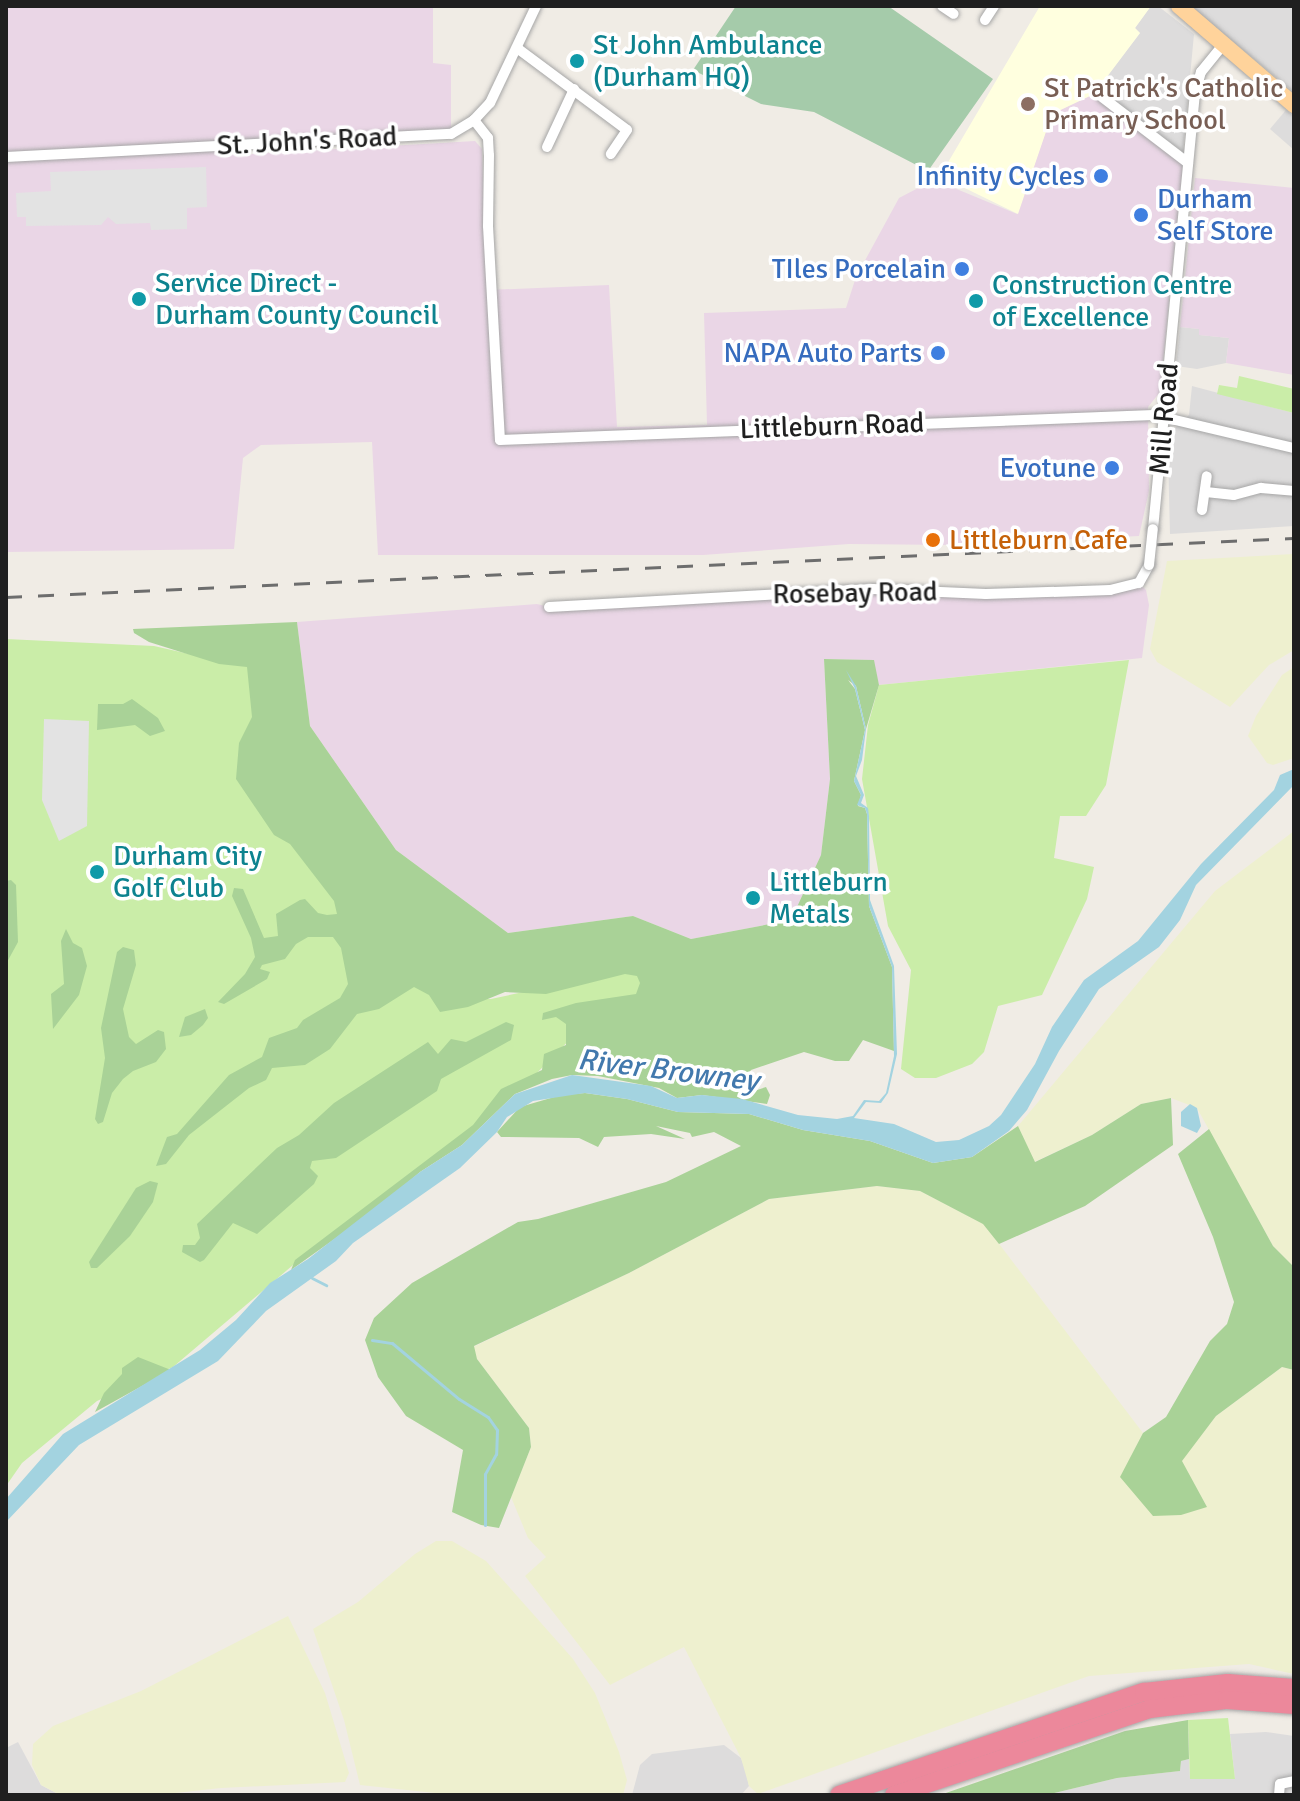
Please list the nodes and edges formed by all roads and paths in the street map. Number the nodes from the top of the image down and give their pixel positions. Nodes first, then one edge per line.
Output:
1 (942, 6) edge
2 (994, 6) edge
3 (1179, 6) edge
4 (532, 8) edge
5 (954, 14) dead end
6 (985, 20) dead end
7 (1224, 44) junction
8 (517, 48) junction
9 (574, 89) junction
10 (1102, 97) dead end
11 (1294, 105) edge
12 (474, 120) junction
13 (547, 147) dead end
14 (611, 154) dead end
15 (6, 157) edge
16 (1188, 163) junction
17 (1164, 416) junction
18 (1294, 448) edge
19 (1207, 476) dead end
20 (1294, 491) edge
21 (1206, 492) junction
22 (1202, 510) dead end
23 (1149, 565) joint
24 (549, 607) dead end
25 (1294, 1688) edge
26 (1294, 1705) edge
27 (1294, 1781) edge
28 (839, 1795) edge
29 (894, 1795) edge
30 (1279, 1795) edge

1 - 5 street
2 - 6 street
3 - 7 main road
4 - 8 street
7 - 11 main road
7 - 16 street, Mill Road
8 - 9 street
8 - 12 street
9 - 13 street
9 - 14 street
10 - 16 street
12 - 15 street, St. John's Road
12 - 17 street, Littleburn Road
16 - 17 street, Mill Road
17 - 18 street, Littleburn Road
17 - 23 street, Mill Road, bridge
19 - 21 street
20 - 21 street
21 - 22 street
23 - 24 street, Rosebay Road
25 - 28 highway
26 - 29 highway
27 - 30 street

